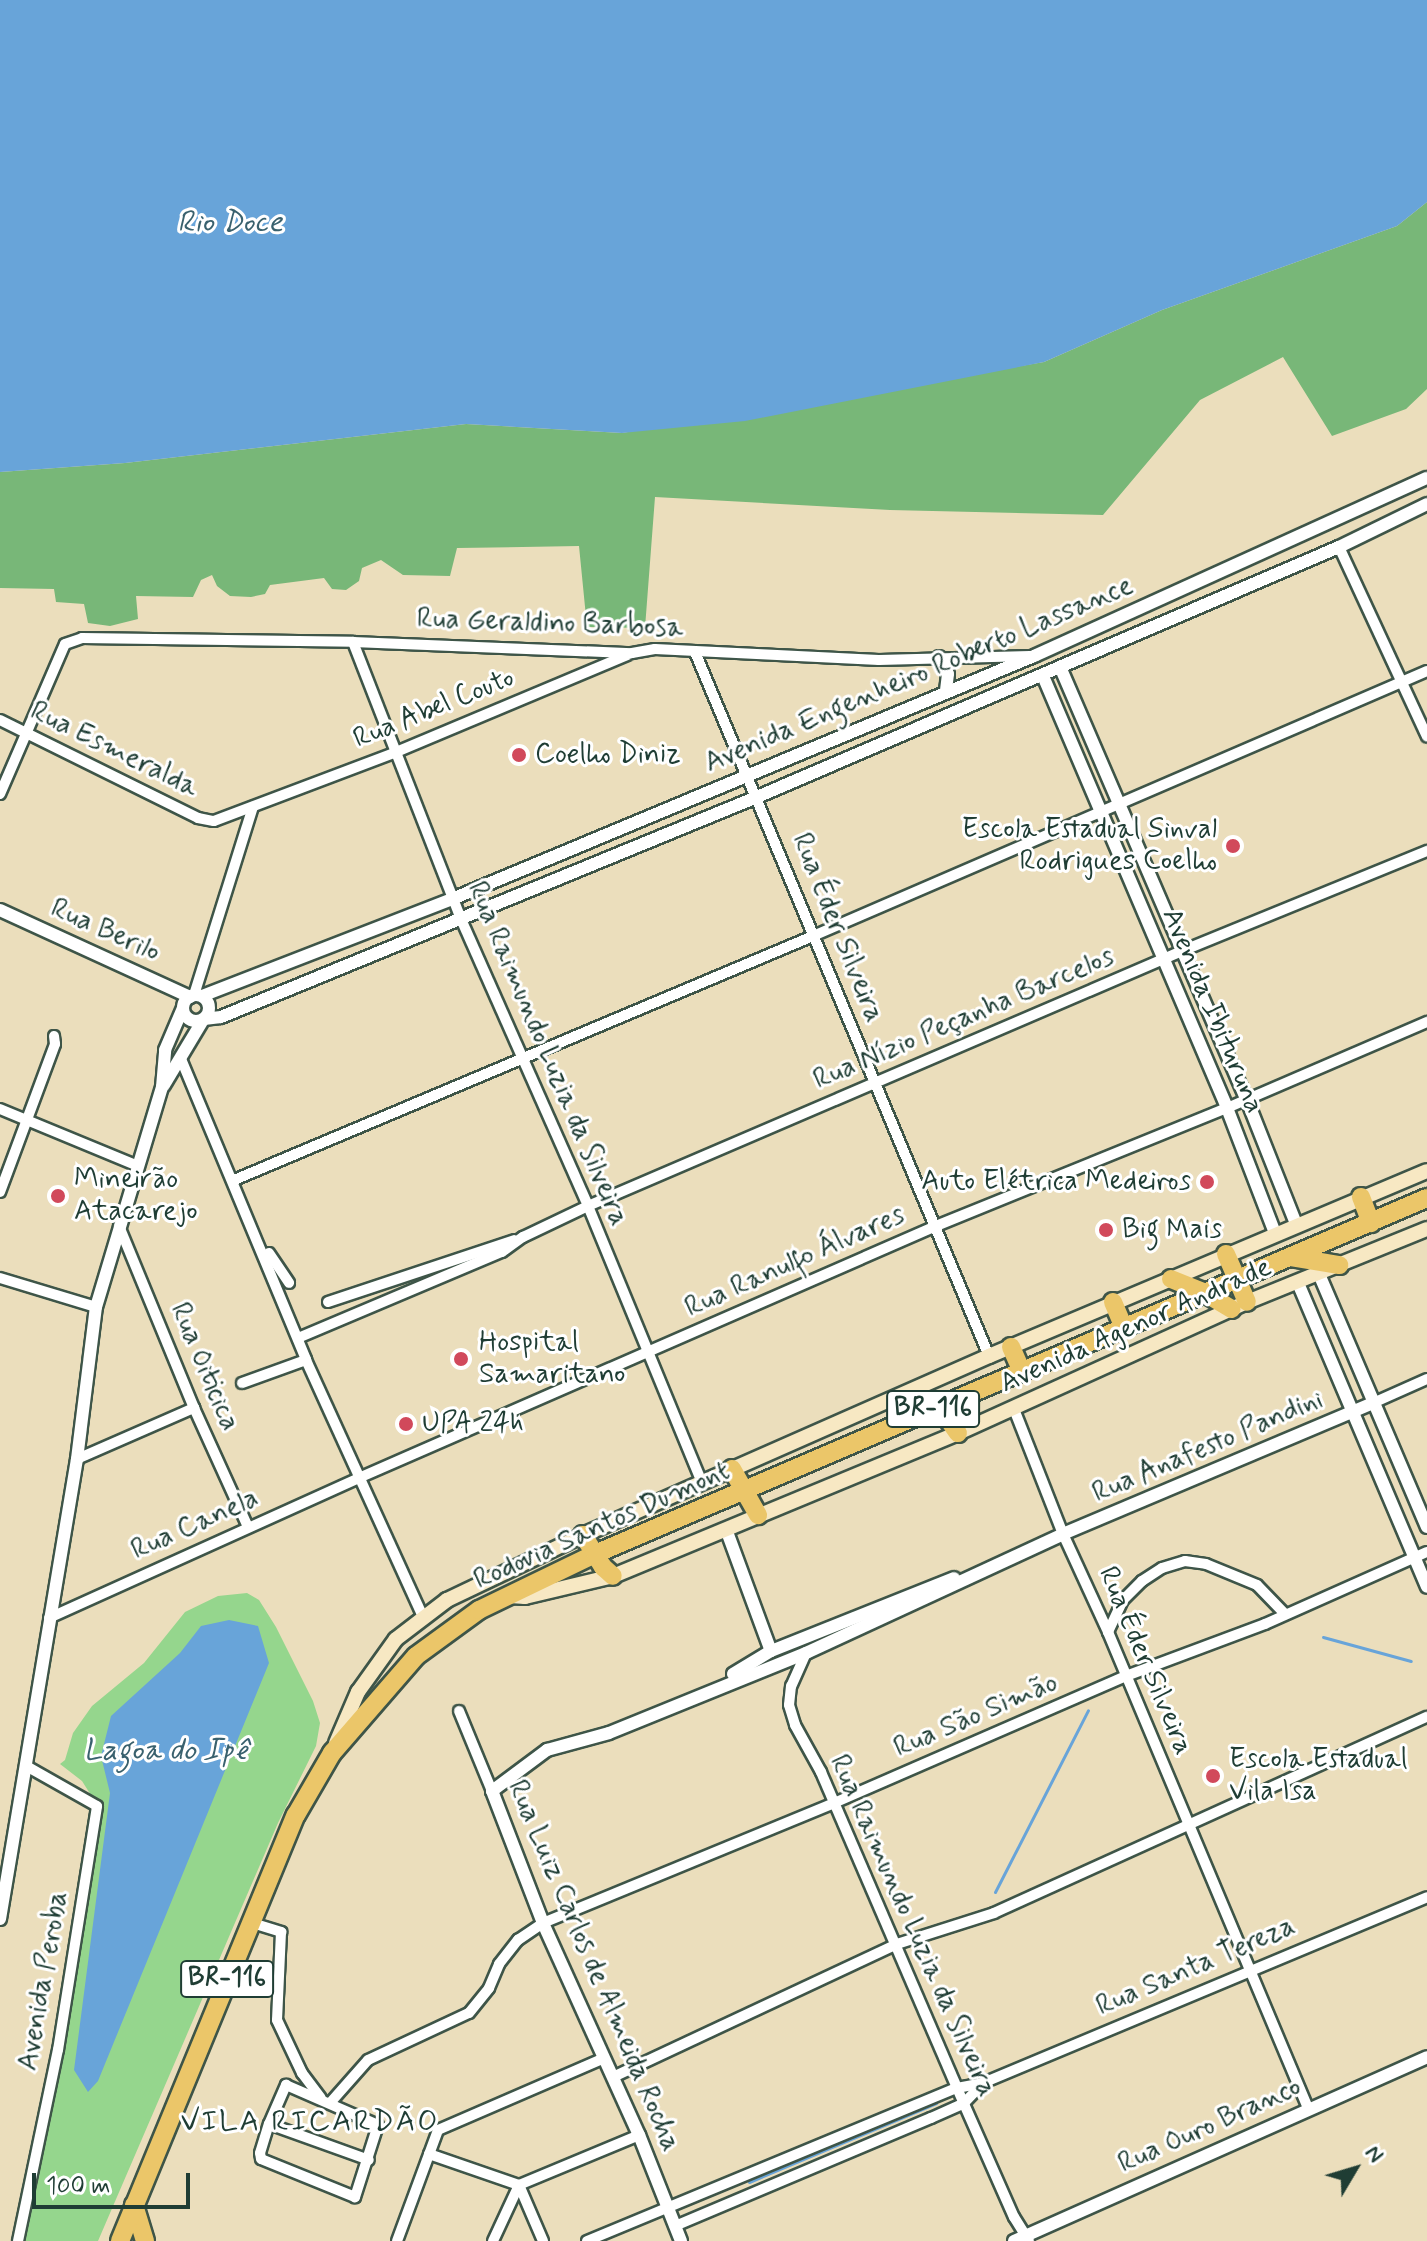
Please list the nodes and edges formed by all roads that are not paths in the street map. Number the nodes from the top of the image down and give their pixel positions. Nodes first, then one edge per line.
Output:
1 (1427, 478) edge
2 (1427, 504) edge
3 (1339, 547) junction
4 (1160, 599) junction
5 (1169, 619) junction
6 (353, 642) junction
7 (695, 652) junction
8 (632, 653) junction
9 (1034, 656) junction
10 (939, 657) junction
11 (1061, 669) junction
12 (1427, 671) edge
13 (1043, 676) junction
14 (1401, 682) junction
15 (946, 691) junction
16 (0, 720) edge
17 (25, 733) junction
18 (1427, 737) edge
19 (394, 753) junction
20 (747, 773) junction
21 (0, 794) edge
22 (757, 797) junction
23 (1120, 805) junction
24 (253, 807) junction
25 (1104, 811) junction
26 (1427, 851) edge
27 (452, 899) junction
28 (0, 910) edge
29 (461, 919) junction
30 (813, 936) junction
31 (318, 951) junction
32 (1182, 951) junction
33 (1165, 959) junction
34 (328, 973) junction
35 (192, 999) junction
36 (203, 1020) junction
37 (1427, 1022) edge
38 (54, 1036) dead end
39 (523, 1058) junction
40 (181, 1059) junction
41 (875, 1084) junction
42 (162, 1087) junction
43 (1247, 1100) junction
44 (1227, 1108) junction
45 (0, 1109) edge
46 (24, 1119) junction
47 (136, 1165) junction
48 (1427, 1171) edge
49 (234, 1180) junction
50 (0, 1192) edge
51 (1361, 1197) junction
52 (1427, 1198) edge
53 (588, 1206) junction
54 (1371, 1223) junction
55 (119, 1224) junction
56 (1296, 1224) junction
57 (936, 1226) junction
58 (1427, 1229) edge
59 (255, 1231) junction
60 (1275, 1233) junction
61 (523, 1237) junction
62 (1226, 1254) junction
63 (1291, 1257) junction
64 (1339, 1265) junction
65 (1319, 1274) junction
66 (0, 1278) edge
67 (1171, 1279) junction
68 (1236, 1280) junction
69 (289, 1283) dead end
70 (1298, 1283) junction
71 (1205, 1293) junction
72 (328, 1302) dead end
73 (1113, 1302) junction
74 (1240, 1306) junction
75 (96, 1307) junction
76 (1124, 1328) junction
77 (298, 1338) junction
78 (1011, 1347) junction
79 (647, 1353) junction
80 (989, 1356) junction
81 (306, 1360) junction
82 (1022, 1372) junction
83 (1427, 1379) edge
84 (242, 1383) dead end
85 (1373, 1403) junction
86 (939, 1406) junction
87 (194, 1408) junction
88 (1014, 1409) junction
89 (1352, 1412) junction
90 (958, 1433) junction
91 (77, 1459) junction
92 (732, 1469) junction
93 (361, 1477) junction
94 (702, 1482) junction
95 (742, 1493) junction
96 (758, 1515) junction
97 (248, 1527) junction
98 (1427, 1527) edge
99 (726, 1529) junction
100 (1063, 1534) junction
101 (583, 1535) junction
102 (595, 1554) junction
103 (1421, 1554) edge
104 (1008, 1561) junction
105 (613, 1576) junction
106 (1427, 1587) edge
107 (506, 1595) junction
108 (1285, 1614) junction
109 (422, 1615) junction
110 (49, 1618) junction
111 (1108, 1632) junction
112 (771, 1651) junction
113 (806, 1653) junction
114 (1126, 1676) junction
115 (696, 1697) junction
116 (459, 1711) dead end
117 (1427, 1717) edge
118 (332, 1753) junction
119 (28, 1767) junction
120 (492, 1791) junction
121 (834, 1803) junction
122 (1188, 1822) junction
123 (1427, 1897) edge
124 (0, 1919) edge
125 (249, 1922) junction
126 (543, 1923) junction
127 (897, 1944) junction
128 (1249, 1970) junction
129 (1427, 2057) edge
130 (604, 2058) junction
131 (613, 2077) junction
132 (983, 2083) junction
133 (957, 2088) junction
134 (326, 2101) junction
135 (964, 2103) junction
136 (1308, 2108) junction
137 (269, 2124) junction
138 (639, 2135) junction
139 (429, 2154) junction
140 (369, 2160) junction
141 (519, 2185) junction
142 (134, 2205) junction
143 (668, 2208) junction
144 (675, 2226) junction
145 (1020, 2240) edge
146 (18, 2241) edge
147 (120, 2241) edge
148 (145, 2241) edge
149 (397, 2241) edge
150 (493, 2241) edge
151 (543, 2241) edge
152 (587, 2241) edge
153 (681, 2241) edge

1 - 4 street, Avenida Engenheiro Roberto Lassance
2 - 3 street, Avenida Engenheiro Roberto Lassance
3 - 5 street, Avenida Engenheiro Roberto Lassance
3 - 14 street
4 - 5 street
4 - 9 street, Avenida Engenheiro Roberto Lassance
5 - 11 street, Avenida Engenheiro Roberto Lassance
6 - 8 street, Rua Geraldino Barbosa
6 - 17 street, Rua Geraldino Barbosa
6 - 19 street, Rua Raimundo Luzia da Silveira
7 - 8 street, Rua Geraldino Barbosa
7 - 10 street, Rua Geraldino Barbosa
7 - 20 street, Rua Éder Silveira
8 - 19 street, Rua Abel Couto
9 - 10 street, Rua Geraldino Barbosa
9 - 15 street, Avenida Engenheiro Roberto Lassance
10 - 15 street
11 - 13 street, Avenida Engenheiro Roberto Lassance
11 - 23 street, Avenida Ibituruna
12 - 14 street
13 - 22 street, Avenida Engenheiro Roberto Lassance
13 - 25 street, Avenida Ibituruna
14 - 18 street
14 - 23 street
15 - 20 street, Avenida Engenheiro Roberto Lassance
16 - 17 street, Rua Esmeralda
17 - 21 street
17 - 24 street, Rua Esmeralda
19 - 24 street, Rua Abel Couto
19 - 27 street, Rua Raimundo Luzia da Silveira
20 - 22 street, Rua Éder Silveira
20 - 27 street, Avenida Engenheiro Roberto Lassance
22 - 29 street, Avenida Engenheiro Roberto Lassance
22 - 30 street, Rua Éder Silveira
23 - 25 street
23 - 32 street, Avenida Ibituruna
24 - 35 street
25 - 30 street
25 - 33 street, Avenida Ibituruna
26 - 32 street, Rua Nízio Peçanha Barcelos
27 - 29 street, Rua Raimundo Luzia da Silveira
27 - 31 street, Avenida Engenheiro Roberto Lassance
28 - 35 street, Rua Berilo
29 - 34 street, Avenida Engenheiro Roberto Lassance
29 - 39 street, Rua Raimundo Luzia da Silveira
30 - 39 street
30 - 41 street, Rua Éder Silveira
31 - 34 street
31 - 35 street, Avenida Engenheiro Roberto Lassance
32 - 33 street, Rua Nízio Peçanha Barcelos
32 - 43 street, Avenida Ibituruna
33 - 41 street, Rua Nízio Peçanha Barcelos
33 - 44 street, Avenida Ibituruna
34 - 36 street, Avenida Engenheiro Roberto Lassance
35 - 36 street, Rua Berilo
35 - 36 street
35 - 42 street
36 - 40 street
37 - 43 street, Rua Ranulfo Álvares
38 - 46 street
39 - 49 street
39 - 53 street, Rua Raimundo Luzia da Silveira
40 - 42 street
40 - 49 street
41 - 53 street, Rua Nízio Peçanha Barcelos
41 - 57 street, Rua Éder Silveira
42 - 47 street
43 - 44 street, Rua Ranulfo Álvares
43 - 56 street, Avenida Ibituruna
44 - 57 street, Rua Ranulfo Álvares
44 - 60 street, Avenida Ibituruna
45 - 46 street
46 - 47 street
46 - 50 street
47 - 55 street
48 - 51 main road, Avenida Agenor Andrade
49 - 59 street
51 - 54 highway
51 - 56 main road, Avenida Agenor Andrade
52 - 54 highway, Rodovia Santos Dumont / BR-116
53 - 61 street, Rua Nízio Peçanha Barcelos
53 - 79 street, Rua Raimundo Luzia da Silveira
54 - 63 highway, Rodovia Santos Dumont / BR-116
55 - 75 street
55 - 87 street, Rua Oiticica
56 - 60 main road, Avenida Agenor Andrade
57 - 79 street, Rua Ranulfo Álvares
57 - 80 street, Rua Éder Silveira
58 - 64 main road, Avenida Agenor Andrade
59 - 69 street
59 - 77 street
60 - 62 main road, Avenida Agenor Andrade
61 - 72 street, Rua Nízio Peçanha Barcelos
61 - 77 street, Rua Nízio Peçanha Barcelos
62 - 67 main road, Avenida Agenor Andrade
62 - 68 highway
63 - 64 highway
63 - 68 highway, Rodovia Santos Dumont / BR-116
64 - 65 main road, Avenida Agenor Andrade
65 - 70 main road, Avenida Agenor Andrade
65 - 85 street
66 - 75 street
67 - 71 highway
67 - 73 main road, Avenida Agenor Andrade
68 - 71 highway, Rodovia Santos Dumont / BR-116
68 - 74 highway
70 - 74 main road, Avenida Agenor Andrade
70 - 89 street
71 - 74 highway
71 - 76 highway, Rodovia Santos Dumont / BR-116
73 - 76 highway
73 - 78 main road, Avenida Agenor Andrade
74 - 88 main road, Avenida Agenor Andrade
75 - 91 street
76 - 82 highway, Rodovia Santos Dumont / BR-116
77 - 81 street
78 - 80 main road, Avenida Agenor Andrade
78 - 82 highway
79 - 93 street, Rua Ranulfo Álvares
79 - 94 street, Rua Raimundo Luzia da Silveira
80 - 92 main road, Avenida Agenor Andrade
81 - 84 street
81 - 93 street
82 - 86 highway, Rodovia Santos Dumont / BR-116
83 - 85 street, Rua Anafesto Pandini
85 - 89 street, Rua Anafesto Pandini
85 - 98 street
86 - 90 highway
86 - 95 highway, Rodovia Santos Dumont / BR-116
87 - 91 street
87 - 97 street, Rua Oiticica
88 - 90 main road, Avenida Agenor Andrade
88 - 100 street, Rua Éder Silveira
89 - 100 street, Rua Anafesto Pandini
89 - 103 street
90 - 96 main road, Avenida Agenor Andrade
91 - 110 street
92 - 94 main road, Avenida Agenor Andrade
92 - 95 highway
93 - 97 street, Rua Canela
93 - 109 street
94 - 101 main road, Avenida Agenor Andrade
95 - 96 highway
95 - 102 highway, Rodovia Santos Dumont / BR-116
96 - 99 main road, Avenida Agenor Andrade
97 - 110 street, Rua Canela
99 - 105 main road, Avenida Agenor Andrade
99 - 112 street
100 - 104 street, Rua Anafesto Pandini
100 - 111 street, Rua Éder Silveira
101 - 102 highway
101 - 109 main road, Avenida Agenor Andrade
102 - 105 highway
102 - 107 highway, Rodovia Santos Dumont / BR-116
103 - 106 street
103 - 108 street, Rua São Simão
104 - 112 street, Rua Anafesto Pandini
104 - 113 street, Rua Anafesto Pandini
105 - 107 main road, Avenida Agenor Andrade
107 - 118 highway, Rodovia Santos Dumont / BR-116
108 - 111 street
108 - 114 street, Rua São Simão
109 - 118 main road, Avenida Agenor Andrade
110 - 119 street
111 - 114 street, Rua Éder Silveira
112 - 115 street, Rua Anafesto Pandini
113 - 115 street, Rua Anafesto Pandini
113 - 121 street, Rua Raimundo Luzia da Silveira
114 - 121 street, Rua São Simão
114 - 122 street, Rua Éder Silveira
115 - 120 street, Rua Anafesto Pandini
116 - 120 street, Rua Luiz Carlos de Almeida Rocha
117 - 122 street
118 - 125 highway, Rodovia Santos Dumont / BR-116
119 - 124 street
119 - 146 street, Avenida Peroba
120 - 126 street, Rua Luiz Carlos de Almeida Rocha
121 - 126 street, Rua São Simão
121 - 127 street, Rua Raimundo Luzia da Silveira
122 - 127 street
122 - 128 street, Rua Éder Silveira
123 - 128 street, Rua Santa Tereza
125 - 134 street
125 - 142 highway, Rodovia Santos Dumont / BR-116
126 - 130 street, Rua Luiz Carlos de Almeida Rocha
126 - 134 street, Rua São Simão
127 - 131 street
127 - 133 street, Rua Raimundo Luzia da Silveira
128 - 132 street, Rua Santa Tereza
128 - 136 street, Rua Éder Silveira
129 - 136 street, Rua Ouro Branco
130 - 131 street, Rua Luiz Carlos de Almeida Rocha
130 - 139 street
131 - 138 street, Rua Luiz Carlos de Almeida Rocha
132 - 133 street, Rua Santa Tereza
132 - 135 street, Rua Santa Tereza
133 - 135 street, Rua Raimundo Luzia da Silveira
133 - 143 street, Rua Santa Tereza
134 - 137 street
134 - 140 street
135 - 144 street, Rua Santa Tereza
135 - 145 street, Rua Raimundo Luzia da Silveira
136 - 145 street, Rua Ouro Branco
137 - 140 street
137 - 140 street
138 - 141 street
138 - 143 street, Rua Luiz Carlos de Almeida Rocha
139 - 141 street
139 - 149 street
141 - 150 street
141 - 151 street
142 - 147 highway, Rodovia Santos Dumont / BR-116
142 - 148 highway
143 - 144 street, Rua Luiz Carlos de Almeida Rocha
143 - 152 street, Rua Santa Tereza
144 - 153 street, Rua Luiz Carlos de Almeida Rocha

